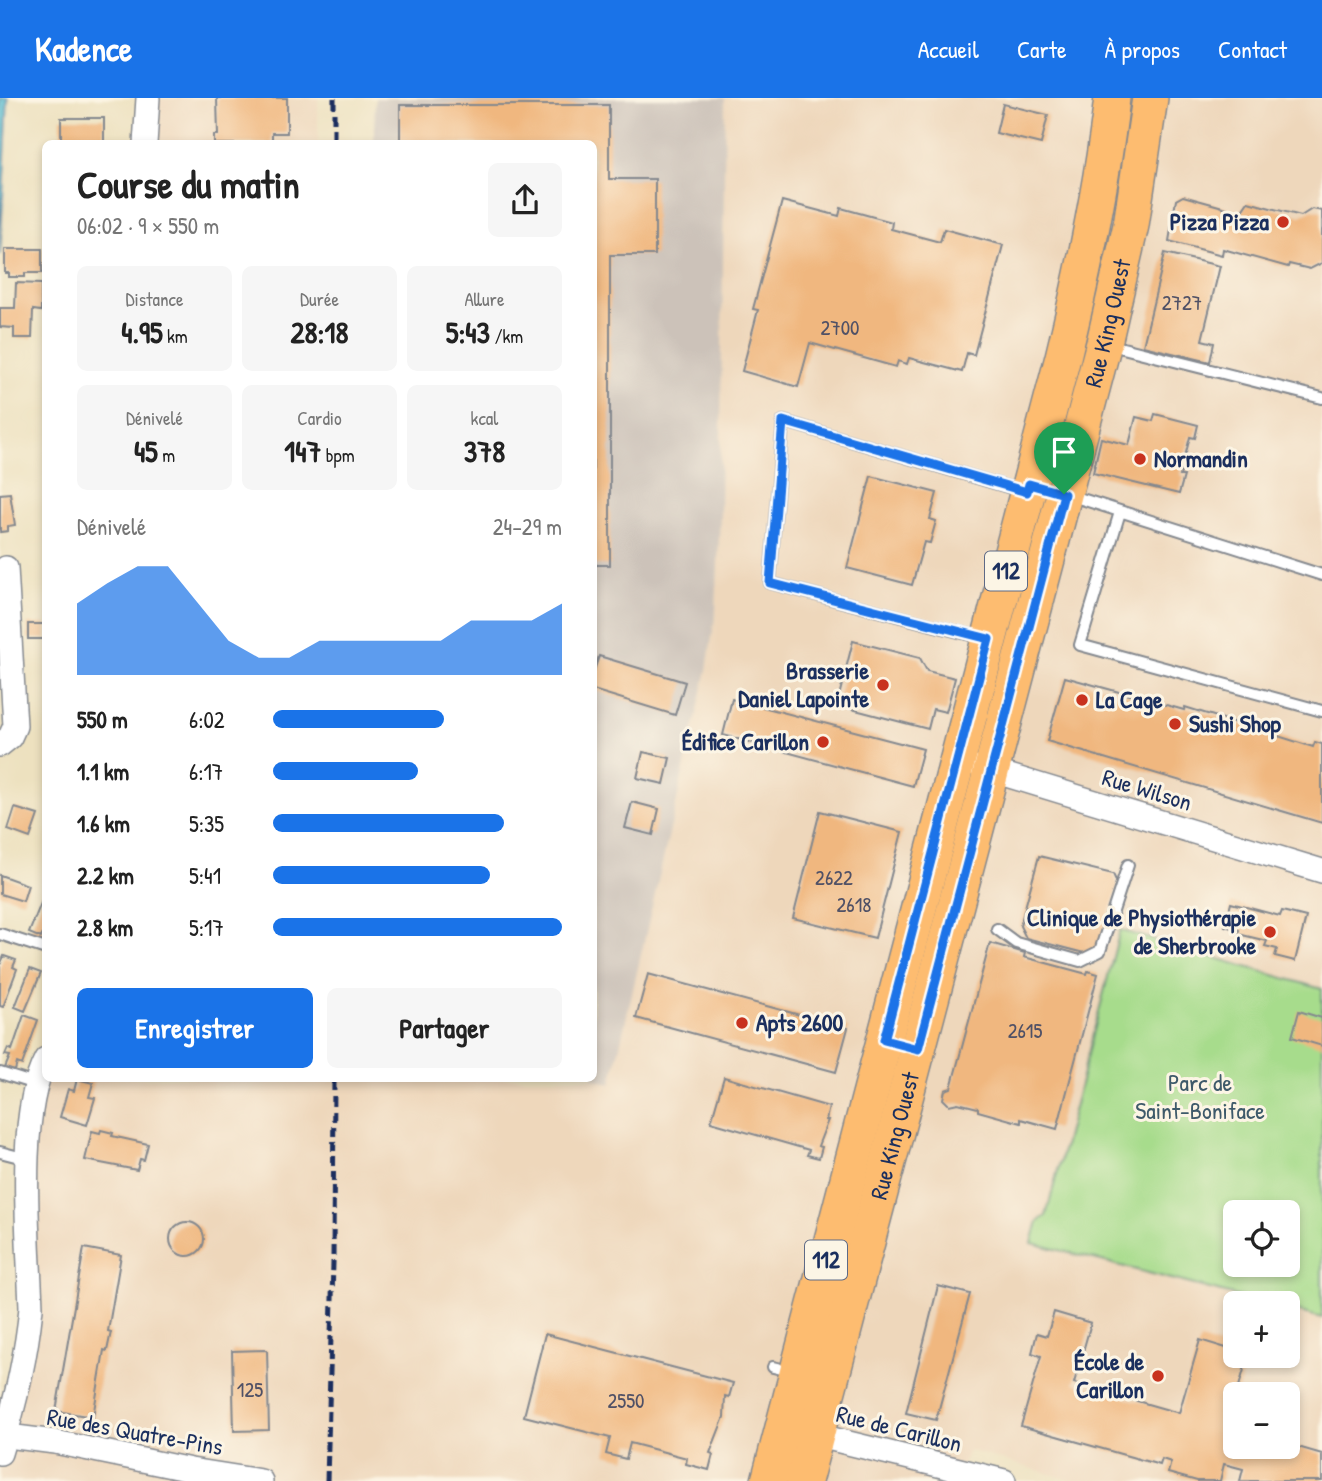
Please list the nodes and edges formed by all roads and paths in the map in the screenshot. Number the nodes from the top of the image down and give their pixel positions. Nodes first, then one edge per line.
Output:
1 (148, 98) edge
2 (1112, 98) edge
3 (1150, 98) edge
4 (145, 140) edge
5 (1104, 343) junction
6 (1322, 398) edge
7 (1043, 489) junction
8 (1120, 512) junction
9 (6, 568) dead end
10 (1322, 575) edge
11 (989, 639) junction
12 (1322, 711) edge
13 (0, 745) edge
14 (957, 761) junction
15 (992, 769) junction
16 (1128, 865) dead end
17 (1322, 871) edge
18 (997, 929) dead end
19 (0, 934) edge
20 (42, 948) edge
21 (901, 1044) junction
22 (42, 1068) edge
23 (0, 1073) edge
24 (35, 1084) junction
25 (0, 1152) edge
26 (27, 1159) junction
27 (783, 1426) junction
28 (816, 1436) junction
29 (2, 1441) edge
30 (943, 1474) edge
31 (261, 1481) edge
32 (769, 1481) edge
33 (804, 1481) edge
34 (1004, 1481) edge

1 - 4 street
2 - 7 main road, Rue King Ouest / 112
3 - 5 main road, Rue King Ouest / 112
5 - 6 lane
5 - 7 main road, Rue King Ouest / 112
7 - 8 lane
7 - 11 main road, Rue King Ouest / 112
7 - 11 lane
7 - 15 main road, Rue King Ouest / 112
8 - 10 lane
8 - 12 lane
9 - 13 street
11 - 14 main road, Rue King Ouest / 112
14 - 15 street, Rue Wilson
14 - 21 main road, Rue King Ouest / 112
15 - 17 street, Rue Wilson
15 - 21 main road, Rue King Ouest / 112
16 - 18 lane
19 - 20 lane
21 - 27 main road, Rue King Ouest / 112
21 - 28 main road, Rue King Ouest / 112
22 - 24 street
23 - 24 lane
24 - 26 street
25 - 26 lane
26 - 29 street
27 - 28 street, Rue de Carillon
27 - 32 main road, Rue King Ouest / 112
28 - 30 street, Rue de Carillon
28 - 33 main road, Rue King Ouest / 112
29 - 31 street, Rue des Quatre-Pins
30 - 34 street, Rue de Carillon

